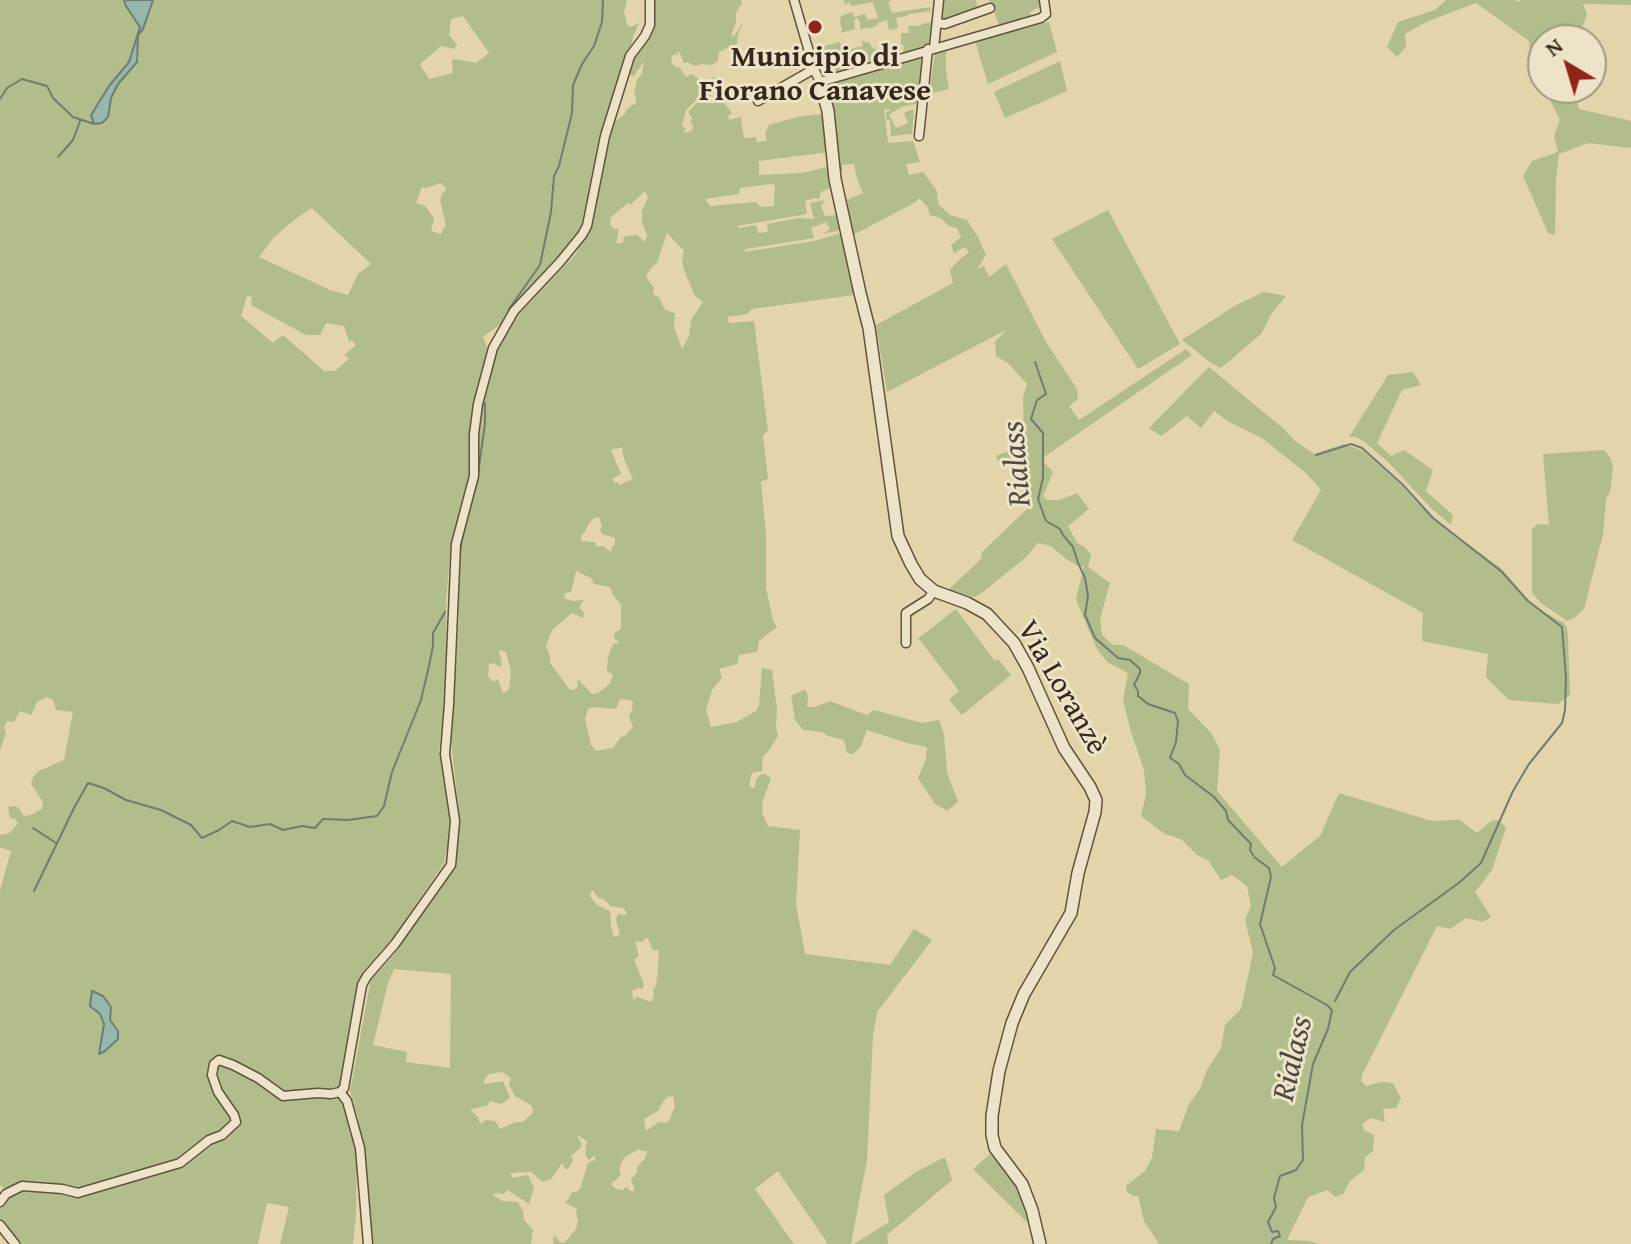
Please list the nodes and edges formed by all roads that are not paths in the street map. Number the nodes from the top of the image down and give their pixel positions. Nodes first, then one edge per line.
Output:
1 (650, 0) edge
2 (794, 0) edge
3 (939, 0) edge
4 (1044, 0) edge
5 (990, 8) dead end
6 (937, 23) junction
7 (931, 49) junction
8 (814, 69) junction
9 (820, 82) junction
10 (758, 101) dead end
11 (919, 136) dead end
12 (934, 591) junction
13 (906, 643) dead end
14 (340, 1092) junction
15 (2, 1195) edge
16 (0, 1225) edge
17 (15, 1244) edge
18 (368, 1244) edge
19 (1040, 1244) edge

1 - 14 street
2 - 8 street
3 - 6 street
4 - 7 street
5 - 6 street
6 - 7 street
7 - 9 street
7 - 11 street
8 - 9 street
8 - 10 street
9 - 12 street
12 - 13 street
12 - 19 street, Via Loranzè
14 - 15 street
14 - 18 street
16 - 17 street

